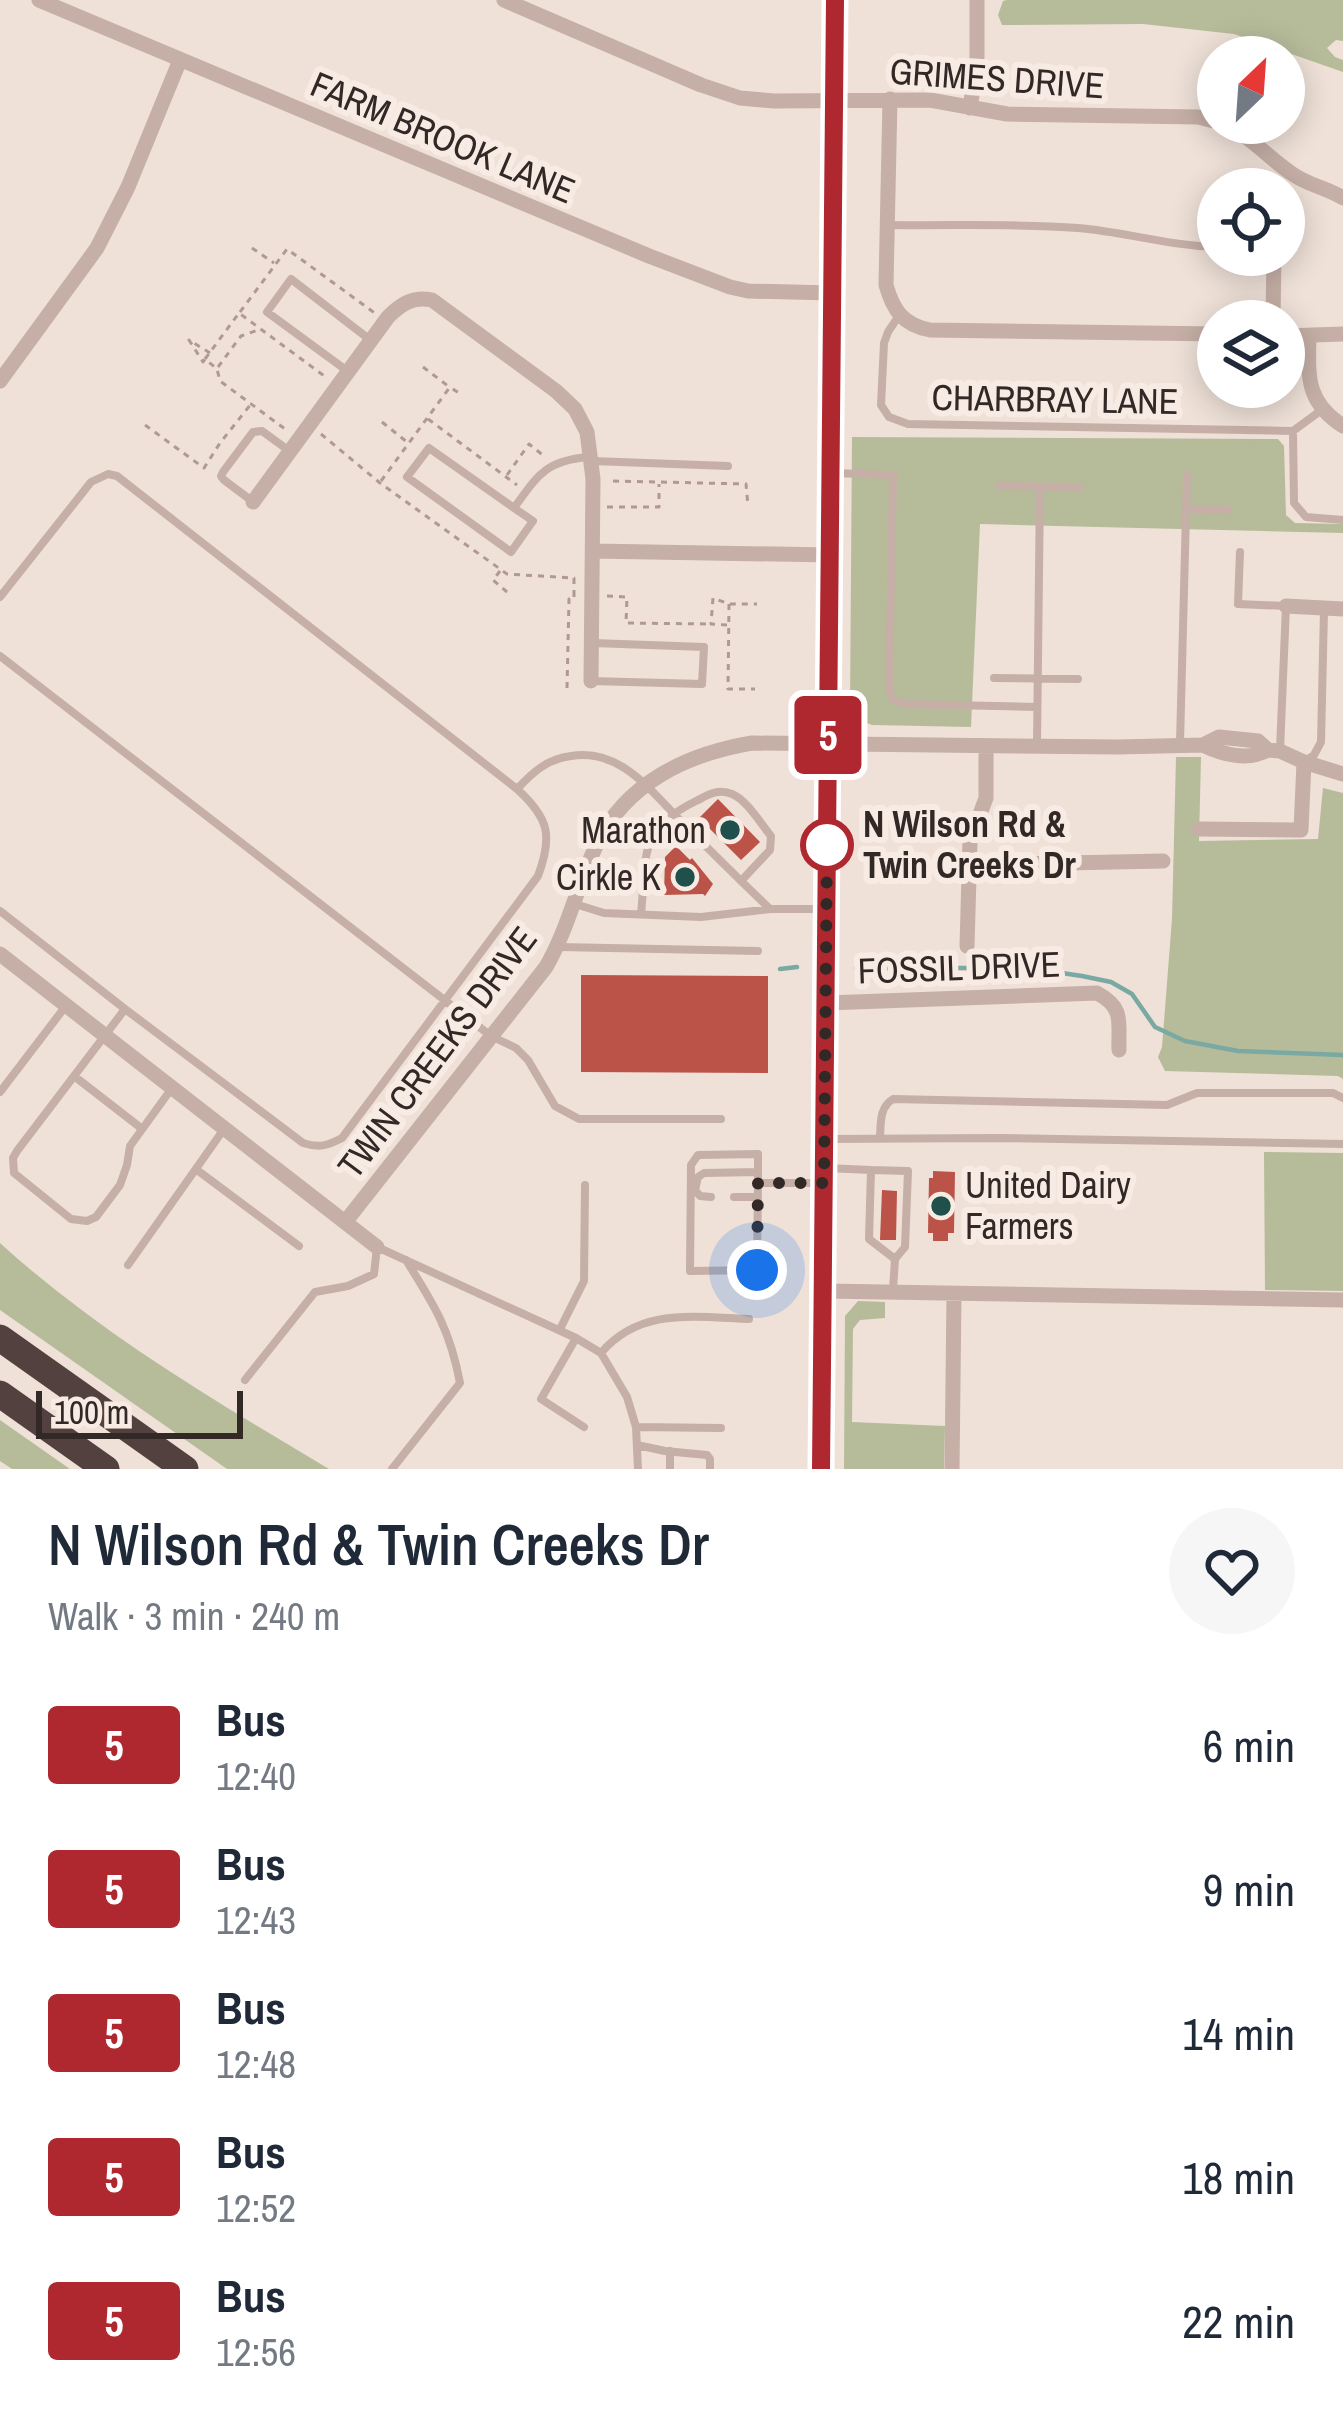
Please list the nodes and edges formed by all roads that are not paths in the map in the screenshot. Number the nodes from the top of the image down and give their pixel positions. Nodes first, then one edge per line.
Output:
1 (39, 0) edge
2 (504, 0) edge
3 (836, 0) edge
4 (977, 0) edge
5 (180, 60) junction
6 (890, 99) junction
7 (835, 101) junction
8 (970, 108) junction
9 (1197, 118) edge
10 (1257, 144) edge
11 (1282, 166) joint
12 (1343, 198) edge
13 (888, 225) junction
14 (1197, 246) edge
15 (832, 293) junction
16 (899, 316) junction
17 (1197, 334) edge
18 (1343, 334) edge
19 (1305, 337) edge
20 (1309, 337) junction
21 (370, 340) junction
22 (348, 371) junction
23 (0, 381) edge
24 (1323, 409) junction
25 (1343, 426) edge
26 (1293, 431) junction
27 (290, 451) junction
28 (590, 459) junction
29 (728, 466) dead end
30 (831, 472) junction
31 (1187, 475) dead end
32 (999, 486) dead end
33 (1040, 487) junction
34 (1080, 487) dead end
35 (253, 502) joint
36 (514, 508) junction
37 (1186, 509) junction
38 (1227, 510) dead end
39 (1343, 520) edge
40 (593, 551) junction
41 (1240, 552) dead end
42 (830, 555) junction
43 (0, 597) edge
44 (1286, 606) junction
45 (1324, 608) junction
46 (1343, 609) edge
47 (592, 644) junction
48 (0, 656) edge
49 (994, 678) dead end
50 (1038, 679) junction
51 (1078, 680) dead end
52 (591, 681) joint
53 (1037, 707) junction
54 (828, 745) junction
55 (986, 746) junction
56 (1180, 746) junction
57 (1037, 747) junction
58 (1274, 750) junction
59 (1304, 762) junction
60 (1343, 774) edge
61 (645, 784) junction
62 (518, 789) junction
63 (672, 813) junction
64 (1199, 829) dead end
65 (1162, 861) dead end
66 (968, 865) junction
67 (740, 881) junction
68 (575, 904) junction
69 (770, 909) junction
70 (826, 909) junction
71 (0, 910) edge
72 (641, 914) junction
73 (967, 946) dead end
74 (557, 947) junction
75 (758, 951) dead end
76 (0, 954) edge
77 (444, 999) junction
78 (827, 1003) junction
79 (65, 1006) junction
80 (125, 1009) junction
81 (104, 1035) junction
82 (491, 1036) junction
83 (1119, 1051) dead end
84 (74, 1076) junction
85 (172, 1088) junction
86 (0, 1092) edge
87 (1343, 1097) edge
88 (721, 1120) dead end
89 (141, 1128) junction
90 (225, 1128) junction
91 (880, 1138) junction
92 (825, 1139) junction
93 (1343, 1144) edge
94 (197, 1170) junction
95 (871, 1171) junction
96 (758, 1172) junction
97 (825, 1176) junction
98 (758, 1183) junction
99 (585, 1185) dead end
100 (711, 1197) dead end
101 (734, 1197) dead end
102 (758, 1197) junction
103 (346, 1221) junction
104 (299, 1246) dead end
105 (377, 1246) junction
106 (405, 1258) junction
107 (895, 1259) junction
108 (128, 1265) dead end
109 (825, 1292) junction
110 (893, 1293) junction
111 (954, 1294) junction
112 (1343, 1300) edge
113 (749, 1319) dead end
114 (560, 1330) junction
115 (0, 1338) edge
116 (575, 1338) junction
117 (601, 1353) junction
118 (244, 1380) dead end
119 (0, 1394) edge
120 (584, 1426) dead end
121 (636, 1427) junction
122 (721, 1428) dead end
123 (637, 1445) junction
124 (670, 1451) junction
125 (106, 1469) edge
126 (185, 1469) edge
127 (392, 1469) edge
128 (638, 1469) edge
129 (670, 1469) edge
130 (710, 1469) edge
131 (821, 1469) edge
132 (952, 1469) edge

1 - 5 street, FARM BROOK LANE
2 - 7 street, GRIMES DRIVE
3 - 7 main road
4 - 8 street
5 - 15 street, FARM BROOK LANE
5 - 23 street
6 - 7 street, GRIMES DRIVE
6 - 8 street, GRIMES DRIVE
6 - 13 street
7 - 15 main road
8 - 9 street, GRIMES DRIVE
10 - 11 street, GRIMES DRIVE
11 - 12 street, GRIMES DRIVE
13 - 14 lane
13 - 16 street
15 - 30 main road
16 - 17 street
16 - 26 lane, CHARBRAY LANE
18 - 20 street
19 - 20 street
20 - 24 street
21 - 22 street
21 - 22 lane
21 - 28 street
22 - 27 street
24 - 25 street
24 - 26 lane
26 - 39 lane
27 - 35 street
27 - 35 lane
28 - 29 lane
28 - 36 lane
28 - 40 street
30 - 42 main road
30 - 53 lane
31 - 37 lane
32 - 33 lane
33 - 34 lane
33 - 50 lane
36 - 36 lane
37 - 38 lane
37 - 56 lane
40 - 42 street
40 - 47 street
41 - 44 lane
42 - 54 main road
43 - 62 lane
44 - 45 street
44 - 58 lane
45 - 46 street
45 - 59 lane
47 - 52 street
47 - 52 lane
48 - 77 lane
49 - 50 lane
50 - 51 lane
50 - 53 lane
53 - 57 lane
54 - 55 street, TWIN CREEKS DRIVE
54 - 61 street, TWIN CREEKS DRIVE
54 - 70 main road
55 - 57 street, TWIN CREEKS DRIVE
55 - 66 street
56 - 57 street, TWIN CREEKS DRIVE
56 - 58 street, TWIN CREEKS DRIVE
58 - 59 street, TWIN CREEKS DRIVE
59 - 60 street, TWIN CREEKS DRIVE
59 - 64 street
61 - 62 lane
61 - 63 lane
61 - 68 street, TWIN CREEKS DRIVE
62 - 77 lane
63 - 67 lane
63 - 67 lane
63 - 72 lane
65 - 66 street
66 - 73 street
67 - 69 lane
68 - 72 lane
68 - 74 street, TWIN CREEKS DRIVE
69 - 70 lane
69 - 72 lane
70 - 78 main road
71 - 80 lane
74 - 75 lane
74 - 82 street, TWIN CREEKS DRIVE
76 - 79 street
77 - 80 lane
77 - 82 lane
78 - 83 street, FOSSIL DRIVE
78 - 92 main road
79 - 81 street
79 - 86 lane
80 - 81 lane
81 - 84 lane
81 - 85 street
82 - 88 lane
82 - 103 street, TWIN CREEKS DRIVE
84 - 89 lane
84 - 89 lane
85 - 89 lane
85 - 90 street
87 - 91 lane
90 - 94 lane
90 - 103 street
91 - 92 lane
91 - 93 lane
92 - 97 main road
94 - 104 lane
94 - 108 lane
95 - 97 lane
95 - 107 lane
95 - 107 lane
96 - 98 lane
96 - 100 lane
96 - 102 lane
97 - 98 lane
97 - 109 main road
98 - 102 lane
99 - 114 lane
101 - 102 lane
103 - 105 street
105 - 106 lane
105 - 118 lane
106 - 114 lane
106 - 127 lane
107 - 110 lane
109 - 110 street
109 - 131 main road
110 - 111 street
111 - 112 street
111 - 132 street
113 - 117 lane
114 - 116 lane
115 - 126 highway
116 - 117 lane
116 - 120 lane
117 - 121 lane
119 - 125 highway
121 - 122 lane
121 - 123 lane
123 - 124 lane
123 - 128 lane
124 - 129 lane
124 - 130 lane

